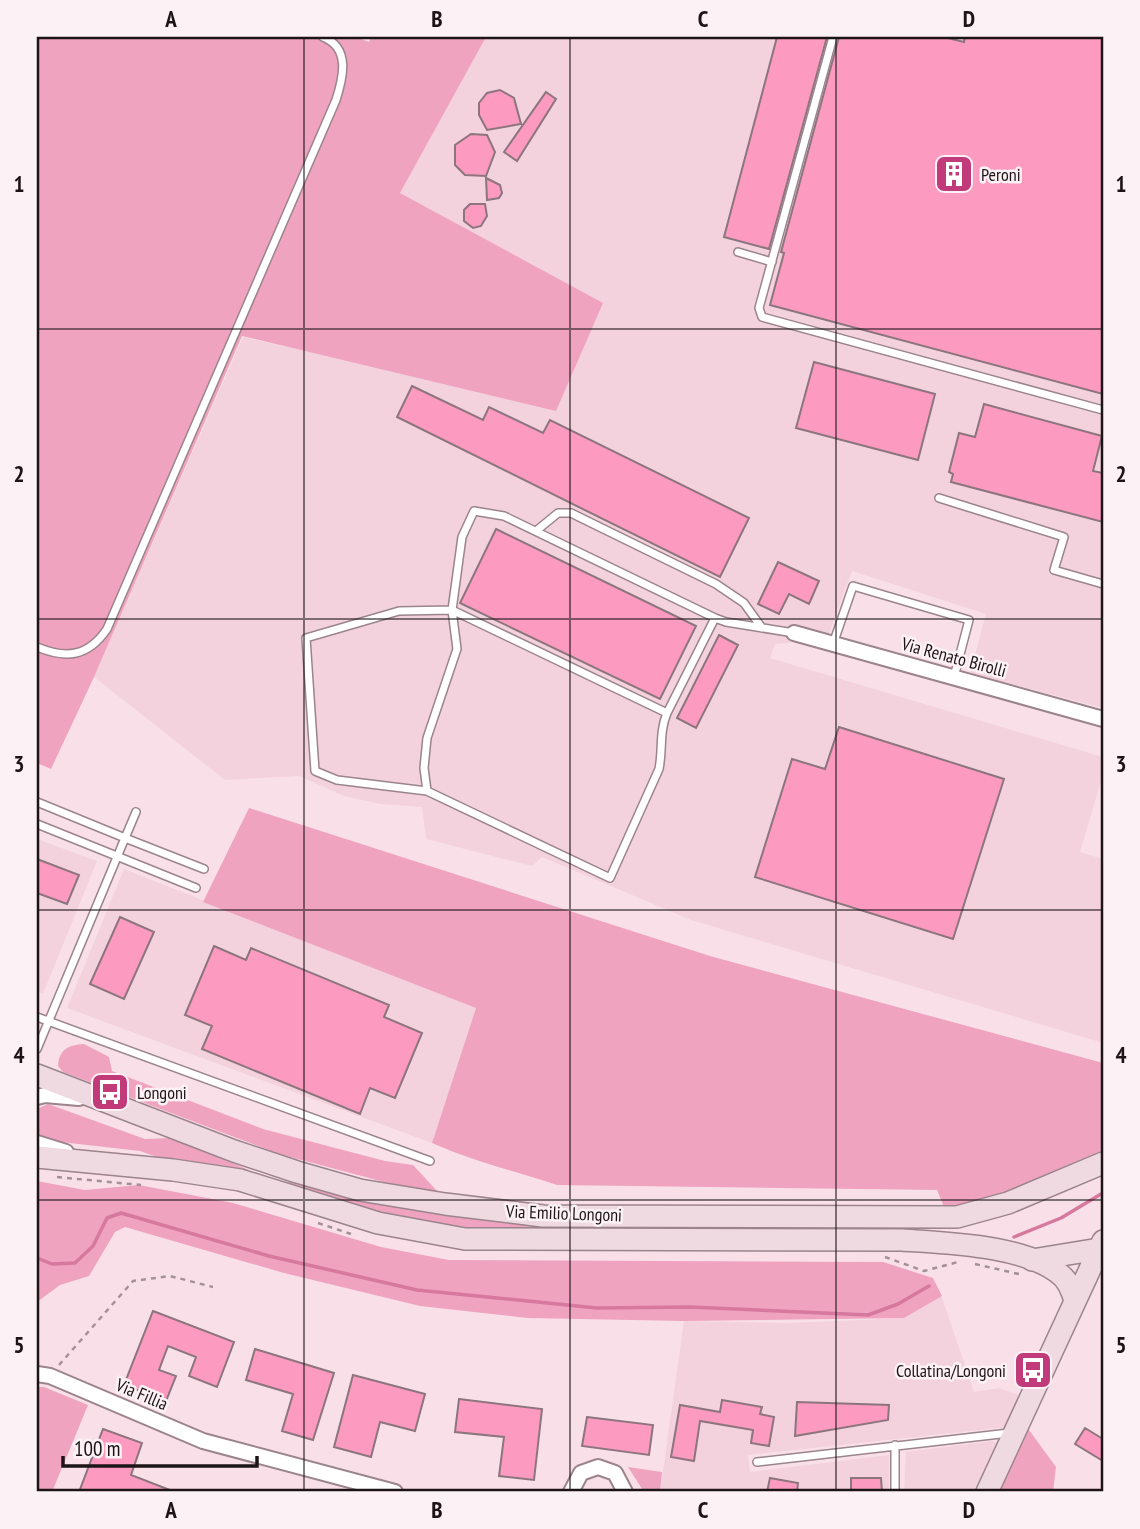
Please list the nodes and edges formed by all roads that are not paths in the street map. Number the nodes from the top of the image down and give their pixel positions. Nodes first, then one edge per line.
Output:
1 (323, 37) edge
2 (833, 37) edge
3 (737, 253) dead end
4 (772, 262) junction
5 (1103, 410) edge
6 (939, 498) dead end
7 (536, 531) junction
8 (1103, 584) edge
9 (452, 610) junction
10 (715, 618) junction
11 (762, 628) junction
12 (794, 633) joint
13 (833, 644) junction
14 (37, 647) edge
15 (954, 677) junction
16 (667, 713) junction
17 (1103, 719) edge
18 (427, 791) junction
19 (37, 802) edge
20 (136, 811) dead end
21 (37, 824) edge
22 (125, 838) junction
23 (118, 856) junction
24 (204, 869) dead end
25 (196, 888) dead end
26 (37, 1017) edge
27 (48, 1021) junction
28 (37, 1049) edge
29 (37, 1075) edge
30 (37, 1097) edge
31 (108, 1102) junction
32 (37, 1143) edge
33 (37, 1157) edge
34 (430, 1161) dead end
35 (1103, 1163) edge
36 (128, 1167) junction
37 (1101, 1245) edge
38 (1032, 1260) junction
39 (1076, 1300) junction
40 (43, 1375) edge
41 (1013, 1432) junction
42 (895, 1445) junction
43 (757, 1462) dead end
44 (395, 1492) edge
45 (571, 1492) edge
46 (625, 1492) edge
47 (895, 1492) edge
48 (986, 1492) edge

1 - 14 lane
2 - 4 lane
3 - 4 lane
4 - 5 lane
6 - 8 lane
7 - 9 lane
7 - 10 lane
7 - 11 lane
9 - 16 lane
9 - 18 lane
9 - 18 lane
10 - 11 lane
10 - 16 lane
11 - 12 lane
12 - 13 street, Via Renato Birolli
13 - 15 street, Via Renato Birolli
13 - 15 lane
15 - 17 street, Via Renato Birolli
16 - 18 lane
19 - 22 lane
20 - 22 lane
21 - 23 lane
22 - 23 lane
22 - 24 lane
23 - 25 lane
23 - 27 lane
26 - 27 lane
27 - 28 lane
27 - 34 lane
29 - 31 street, Via Emilio Longoni
30 - 31 street
31 - 35 street, Via Emilio Longoni
32 - 36 street
33 - 36 street, Via Emilio Longoni
36 - 38 street, Via Emilio Longoni
37 - 38 street
37 - 39 street
38 - 39 street, Via Emilio Longoni
39 - 41 street
40 - 44 street, Via Fillia
41 - 42 lane
41 - 48 street
42 - 43 lane
42 - 47 lane
45 - 46 street

